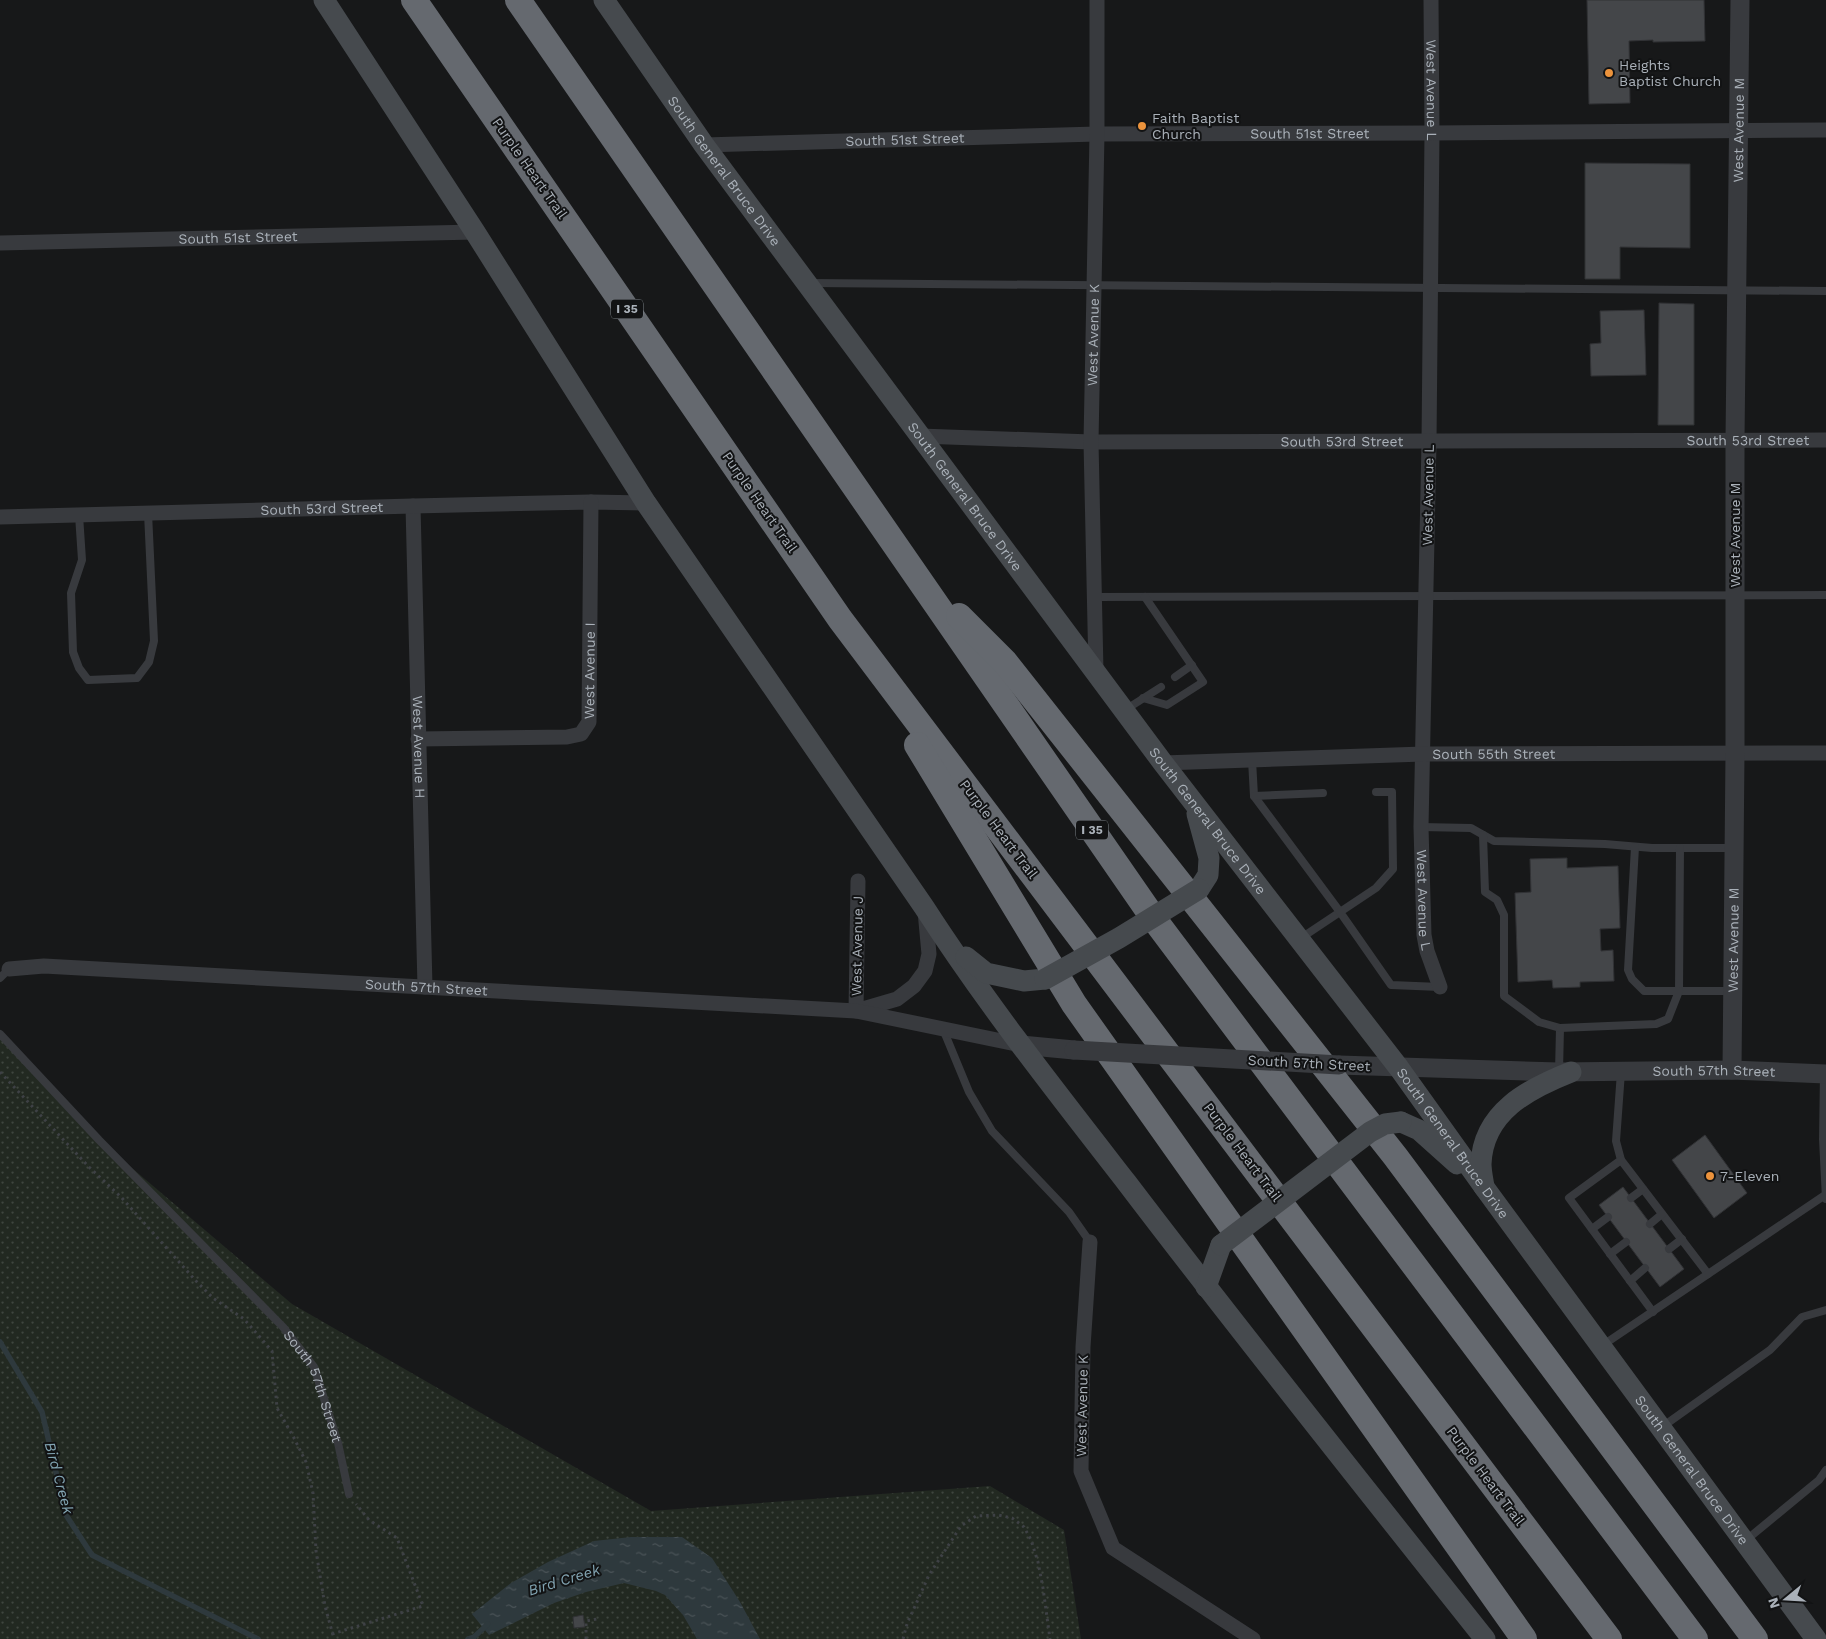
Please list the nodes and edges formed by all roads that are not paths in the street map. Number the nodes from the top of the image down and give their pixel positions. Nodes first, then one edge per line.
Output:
1 (324, 0) edge
2 (414, 0) edge
3 (518, 0) edge
4 (604, 0) edge
5 (1097, 0) edge
6 (1431, 0) edge
7 (1740, 0) edge
8 (1740, 130) junction
9 (1826, 130) edge
10 (1432, 133) junction
11 (1097, 134) junction
12 (704, 145) junction
13 (475, 232) junction
14 (0, 243) edge
15 (807, 283) junction
16 (1094, 287) junction
17 (1430, 289) junction
18 (1738, 291) junction
19 (1826, 291) edge
20 (920, 436) junction
21 (1735, 440) junction
22 (1826, 440) edge
23 (1091, 442) junction
24 (1429, 442) junction
25 (591, 502) junction
26 (646, 503) junction
27 (413, 506) junction
28 (148, 513) junction
29 (79, 515) junction
30 (0, 517) edge
31 (908, 562) junction
32 (1826, 595) edge
33 (1735, 596) junction
34 (1094, 597) junction
35 (1145, 597) junction
36 (1426, 598) junction
37 (840, 618) junction
38 (1192, 665) junction
39 (1096, 671) junction
40 (1175, 677) dead end
41 (1161, 687) dead end
42 (1143, 698) junction
43 (1124, 710) junction
44 (418, 739) junction
45 (1735, 753) junction
46 (1826, 753) edge
47 (1423, 754) junction
48 (1252, 760) junction
49 (1163, 763) junction
50 (1376, 792) dead end
51 (1324, 793) dead end
52 (1254, 796) junction
53 (1194, 803) junction
54 (1421, 827) junction
55 (1483, 835) junction
56 (1635, 847) junction
57 (1680, 848) junction
58 (1734, 848) junction
59 (858, 880) dead end
60 (924, 906) junction
61 (1340, 912) junction
62 (1300, 940) junction
63 (946, 941) junction
64 (5, 974) edge
65 (425, 987) junction
66 (1440, 987) joint
67 (1679, 991) junction
68 (1733, 991) junction
69 (856, 1011) junction
70 (1560, 1028) junction
71 (942, 1029) junction
72 (0, 1034) edge
73 (1021, 1046) junction
74 (1399, 1068) junction
75 (1732, 1070) junction
76 (1565, 1072) junction
77 (1620, 1072) junction
78 (1825, 1074) edge
79 (1824, 1139) edge
80 (1621, 1160) junction
81 (1484, 1187) junction
82 (1643, 1189) junction
83 (1825, 1196) edge
84 (1631, 1198) dead end
85 (1826, 1200) edge
86 (1662, 1214) junction
87 (1608, 1217) dead end
88 (1650, 1224) dead end
89 (1592, 1229) junction
90 (1682, 1239) junction
91 (1090, 1242) joint
92 (1626, 1242) dead end
93 (1669, 1249) dead end
94 (1610, 1254) junction
95 (1645, 1268) dead end
96 (1708, 1274) junction
97 (1630, 1281) junction
98 (1206, 1287) junction
99 (1826, 1310) edge
100 (1652, 1312) junction
101 (1601, 1346) junction
102 (1661, 1428) junction
103 (1826, 1470) edge
104 (349, 1494) road end
105 (1744, 1541) junction
106 (1253, 1639) edge
107 (1485, 1639) edge
108 (1524, 1639) edge
109 (1609, 1639) edge
110 (1695, 1639) edge
111 (1755, 1639) edge
112 (1816, 1639) edge

1 - 13 main road
2 - 37 highway, Purple Heart Trail / I 35
3 - 31 highway, I 35
4 - 12 main road, South General Bruce Drive
5 - 11 street, West Avenue K
6 - 10 street, West Avenue L
7 - 8 street, West Avenue M
8 - 9 street, South 51st Street
8 - 10 street, South 51st Street
8 - 18 street, West Avenue M
10 - 11 street, South 51st Street
10 - 17 street, West Avenue L
11 - 12 street, South 51st Street
11 - 16 street, West Avenue K
12 - 15 main road, South General Bruce Drive
13 - 14 street, South 51st Street
13 - 26 main road
15 - 16 lane
15 - 20 main road, South General Bruce Drive
16 - 17 lane
16 - 23 street, West Avenue K
17 - 18 lane
17 - 24 street, West Avenue L
18 - 19 lane
18 - 21 street, West Avenue M
20 - 23 street, South 53rd Street
20 - 39 main road, South General Bruce Drive
21 - 22 street, South 53rd Street
21 - 24 street, South 53rd Street
21 - 33 street, West Avenue M
23 - 24 street, South 53rd Street
23 - 34 street, West Avenue K
24 - 36 street, West Avenue L
25 - 26 street, South 53rd Street
25 - 27 street, South 53rd Street
25 - 44 street, West Avenue I
26 - 60 main road
27 - 28 street, South 53rd Street
27 - 44 street, West Avenue H
28 - 29 street, South 53rd Street
28 - 29 lane
29 - 30 street, South 53rd Street
31 - 110 highway, I 35
31 - 111 highway
32 - 33 lane
33 - 36 lane
33 - 45 street, West Avenue M
34 - 35 lane
34 - 39 street, West Avenue K
35 - 36 lane
35 - 38 lane
36 - 47 street, West Avenue L
37 - 108 highway
37 - 109 highway, Purple Heart Trail / I 35
38 - 40 lane
38 - 42 lane
39 - 43 main road, South General Bruce Drive
41 - 42 lane
42 - 43 lane
43 - 49 main road, South General Bruce Drive
44 - 65 street, West Avenue H
45 - 46 street, South 55th Street
45 - 47 street, South 55th Street
45 - 58 street, West Avenue M
47 - 48 street, South 55th Street
47 - 54 street, West Avenue L
48 - 49 street, South 55th Street
48 - 52 lane
49 - 53 main road, South General Bruce Drive
50 - 61 lane
51 - 52 lane
52 - 61 lane
53 - 62 main road, South General Bruce Drive
53 - 63 main road, bridge
54 - 55 lane
54 - 66 street, West Avenue L
55 - 56 lane
55 - 70 lane
56 - 57 lane
56 - 67 lane
57 - 58 lane
57 - 67 lane
58 - 68 street, West Avenue M
59 - 69 street, West Avenue J
60 - 63 main road
60 - 69 street, South 57th Street
61 - 62 lane
61 - 66 lane
62 - 74 main road, South General Bruce Drive
63 - 73 main road
64 - 65 street, South 57th Street
65 - 69 street, South 57th Street
67 - 68 lane
67 - 70 lane
68 - 75 street, West Avenue M
69 - 71 street, South 57th Street
70 - 76 lane
71 - 73 street, South 57th Street
71 - 91 lane
72 - 104 lane, South 57th Street
73 - 74 street, South 57th Street, bridge
73 - 98 main road
74 - 76 street, South 57th Street
74 - 81 main road, South General Bruce Drive
75 - 77 street, South 57th Street
75 - 78 street, South 57th Street
76 - 77 street, South 57th Street
76 - 81 main road
77 - 80 lane
78 - 79 lane
79 - 83 lane
80 - 82 lane
80 - 89 lane
81 - 98 main road, bridge
81 - 101 main road, South General Bruce Drive
82 - 84 lane
82 - 86 lane
83 - 85 lane
83 - 96 lane
86 - 88 lane
86 - 90 lane
87 - 89 lane
89 - 94 lane
90 - 93 lane
90 - 96 lane
91 - 106 street, West Avenue K
92 - 94 lane
94 - 97 lane
95 - 97 lane
96 - 100 lane
97 - 100 lane
98 - 107 main road
99 - 102 lane
100 - 101 lane
101 - 102 main road, South General Bruce Drive
102 - 105 main road, South General Bruce Drive
103 - 105 lane
105 - 112 main road, South General Bruce Drive

